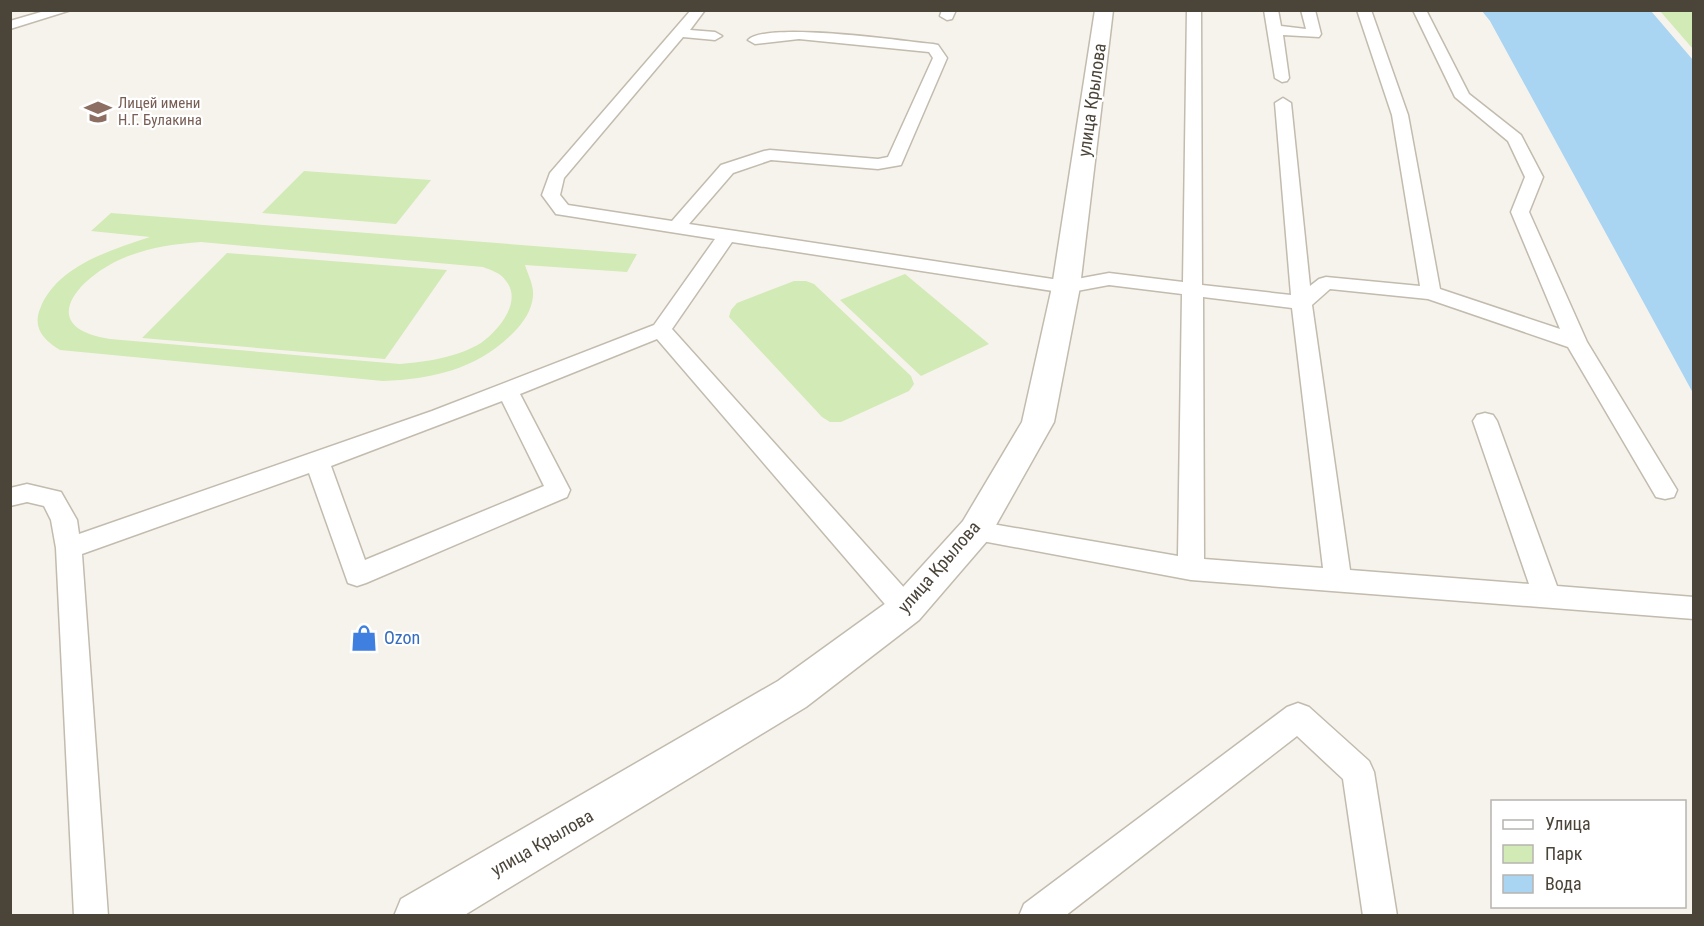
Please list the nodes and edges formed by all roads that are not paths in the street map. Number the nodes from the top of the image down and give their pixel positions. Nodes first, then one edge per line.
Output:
1 (65, 10) edge
2 (699, 10) edge
3 (1104, 10) edge
4 (1194, 10) edge
5 (1271, 10) edge
6 (1308, 10) edge
7 (1364, 10) edge
8 (1419, 10) edge
9 (10, 25) edge
10 (1275, 30) junction
11 (680, 33) junction
12 (715, 36) dead end
13 (754, 40) dead end
14 (1282, 78) dead end
15 (1283, 103) dead end
16 (676, 227) junction
17 (727, 236) junction
18 (1066, 287) junction
19 (1193, 289) junction
20 (1431, 293) junction
21 (1302, 303) junction
22 (661, 330) junction
23 (1576, 342) junction
24 (508, 392) junction
25 (1485, 421) dead end
26 (318, 463) junction
27 (1665, 490) dead end
28 (10, 497) edge
29 (975, 531) junction
30 (69, 548) junction
31 (1191, 569) junction
32 (1338, 580) junction
33 (1547, 597) junction
34 (1694, 608) edge
35 (906, 609) junction
36 (91, 915) edge
37 (418, 915) edge
38 (1036, 915) edge
39 (1380, 915) edge

1 - 9 lane
2 - 11 lane
3 - 18 street, улица Крылова
4 - 19 lane
5 - 10 lane
6 - 10 lane
7 - 20 lane
8 - 23 lane
10 - 14 lane
11 - 12 lane
11 - 16 lane
13 - 16 lane
15 - 21 lane
16 - 17 lane
17 - 18 lane
17 - 22 lane
18 - 19 lane
18 - 29 street, улица Крылова
19 - 21 lane
19 - 31 lane
20 - 21 lane
20 - 23 lane
21 - 32 lane
22 - 24 lane
22 - 35 lane
23 - 27 lane
24 - 26 lane
24 - 26 lane
25 - 33 lane
26 - 30 lane
28 - 30 lane
29 - 31 lane
29 - 35 street, улица Крылова
30 - 36 lane
31 - 32 lane
32 - 33 lane
33 - 34 lane
35 - 37 street, улица Крылова
38 - 39 lane

